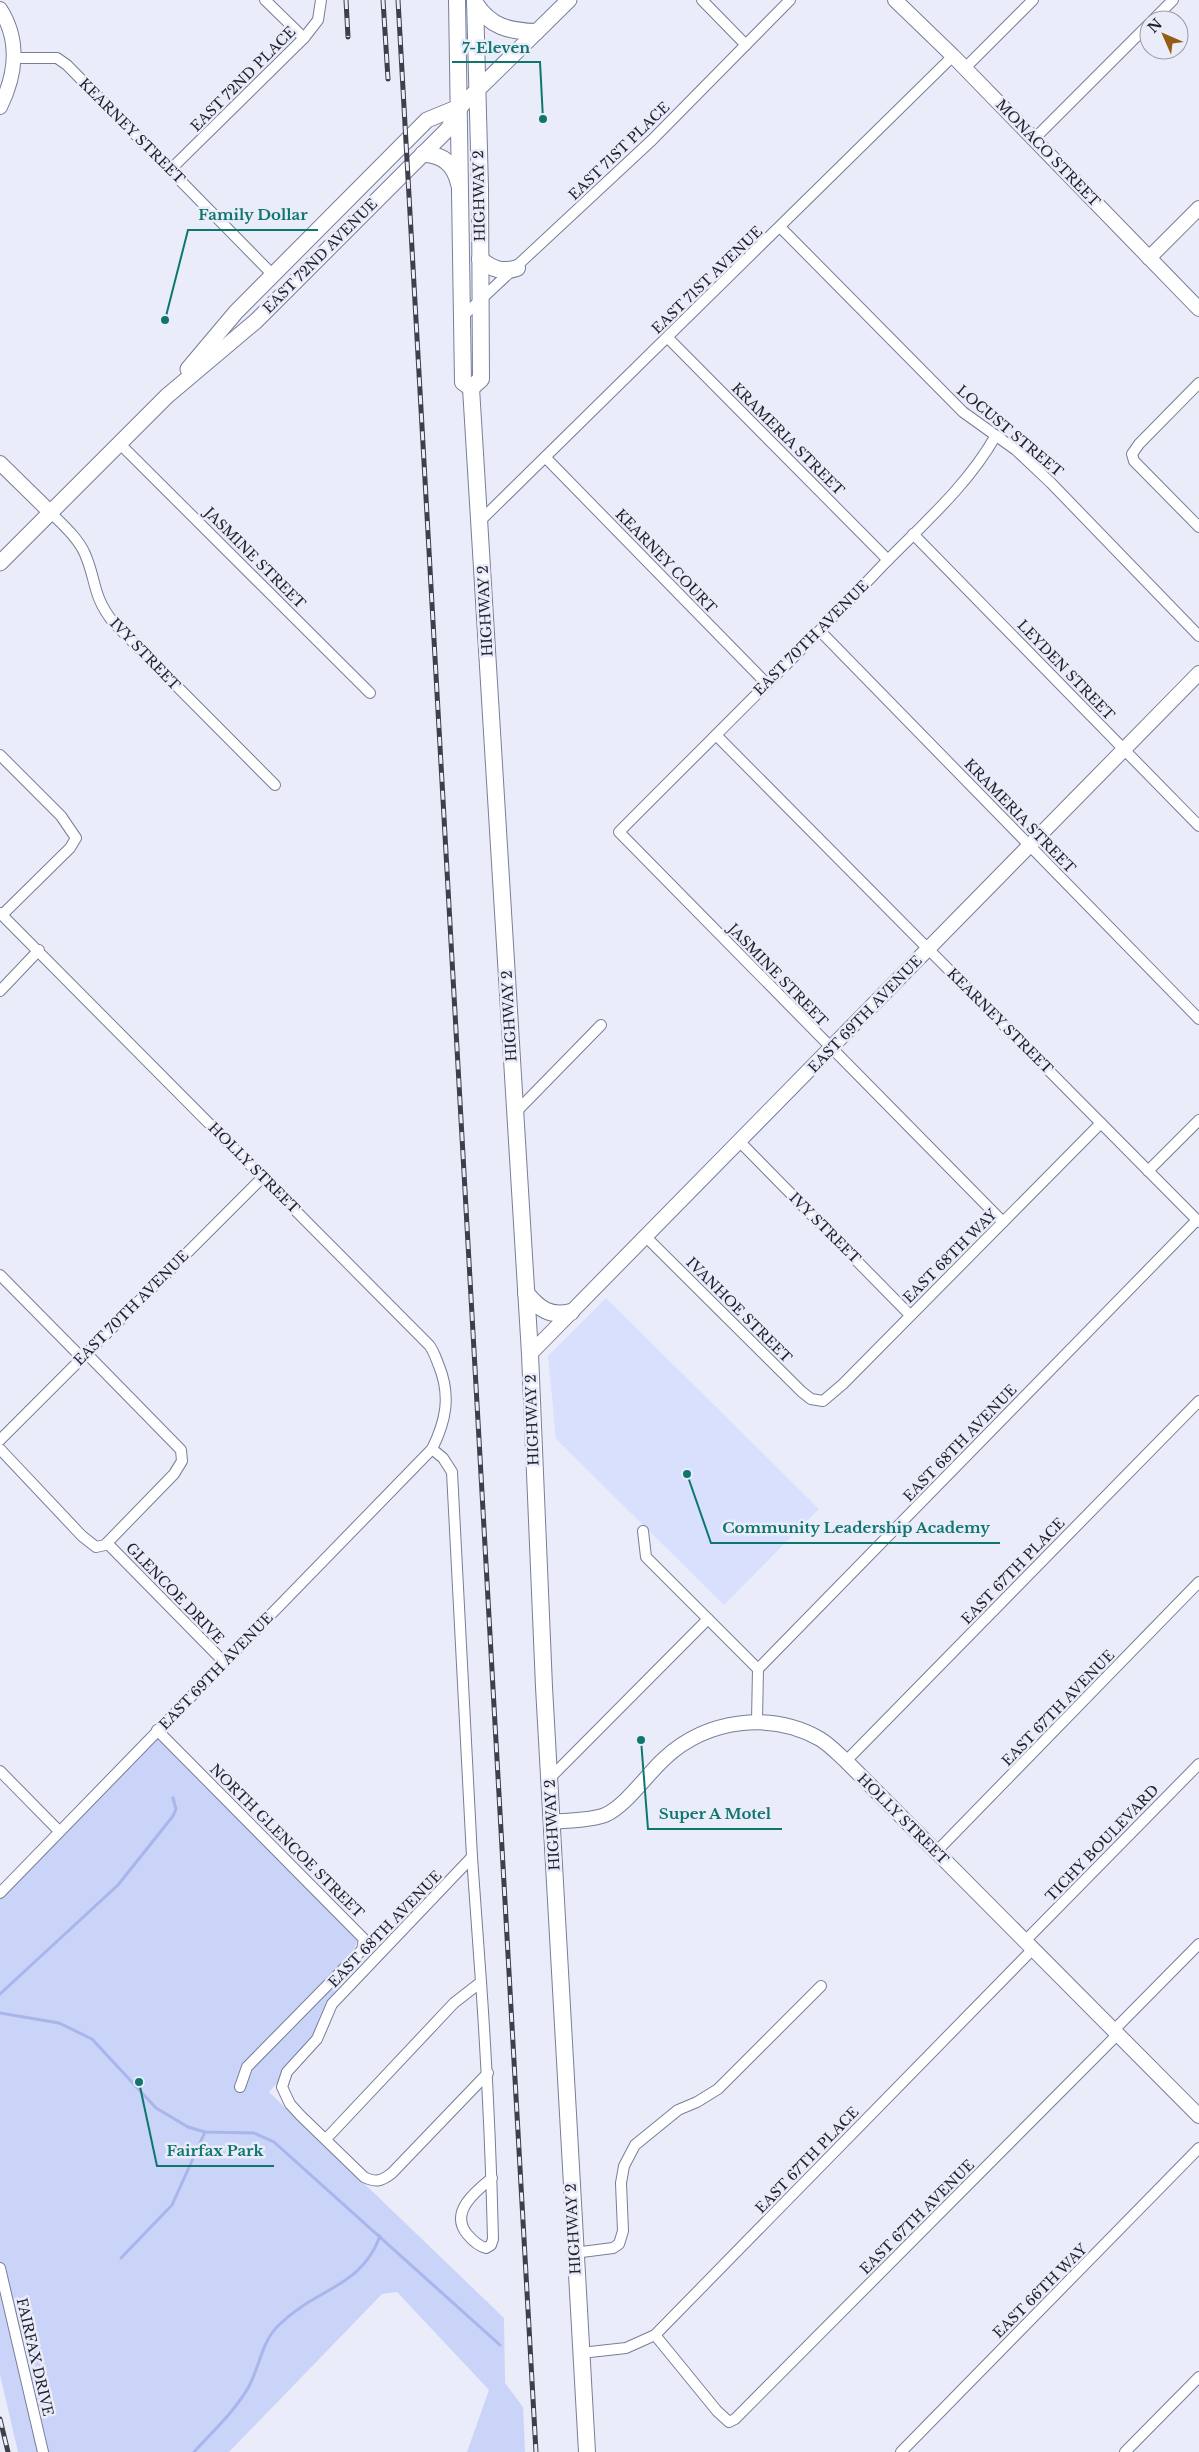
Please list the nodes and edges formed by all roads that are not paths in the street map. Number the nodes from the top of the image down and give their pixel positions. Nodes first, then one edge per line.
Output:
1 (265, 0) edge
2 (322, 0) edge
3 (457, 0) edge
4 (569, 0) edge
5 (702, 0) edge
6 (790, 0) edge
7 (895, 0) edge
8 (1033, 0) edge
9 (1173, 0) edge
10 (475, 2) edge
11 (0, 9) edge
12 (1163, 10) edge
13 (536, 32) junction
14 (1139, 34) edge
15 (304, 38) junction
16 (746, 45) junction
17 (953, 56) junction
18 (14, 58) junction
19 (965, 68) junction
20 (477, 90) junction
21 (461, 106) junction
22 (0, 107) edge
23 (1034, 139) junction
24 (423, 154) junction
25 (170, 170) junction
26 (462, 193) junction
27 (1199, 208) edge
28 (780, 227) junction
29 (1149, 258) junction
30 (480, 259) junction
31 (517, 268) junction
32 (272, 274) junction
33 (480, 302) junction
34 (1199, 308) edge
35 (462, 317) junction
36 (668, 338) junction
37 (1199, 383) edge
38 (471, 388) junction
39 (167, 396) junction
40 (995, 437) junction
41 (120, 444) junction
42 (545, 457) junction
43 (0, 462) edge
44 (51, 513) junction
45 (480, 522) junction
46 (1199, 527) edge
47 (914, 534) junction
48 (888, 560) junction
49 (0, 563) edge
50 (820, 631) junction
51 (1199, 636) edge
52 (1199, 673) edge
53 (767, 684) junction
54 (370, 693) dead end
55 (716, 735) junction
56 (1124, 750) junction
57 (0, 755) edge
58 (275, 785) dead end
59 (1199, 826) edge
60 (619, 832) joint
61 (1029, 845) junction
62 (1, 914) edge
63 (928, 949) junction
64 (39, 950) junction
65 (0, 991) edge
66 (1199, 1019) edge
67 (601, 1025) dead end
68 (831, 1049) junction
69 (515, 1113) junction
70 (1199, 1120) edge
71 (1101, 1123) junction
72 (740, 1142) junction
73 (1148, 1171) junction
74 (263, 1177) junction
75 (1198, 1221) edge
76 (1003, 1222) junction
77 (646, 1237) junction
78 (0, 1275) edge
79 (526, 1293) junction
80 (571, 1312) junction
81 (910, 1315) junction
82 (530, 1354) junction
83 (84, 1355) junction
84 (814, 1400) joint
85 (1199, 1401) edge
86 (0, 1440) edge
87 (0, 1449) edge
88 (432, 1449) junction
89 (643, 1531) dead end
90 (107, 1543) junction
91 (1199, 1582) edge
92 (708, 1619) junction
93 (224, 1662) junction
94 (758, 1669) junction
95 (757, 1721) junction
96 (157, 1730) junction
97 (846, 1762) junction
98 (1199, 1764) edge
99 (0, 1771) edge
100 (549, 1778) junction
101 (552, 1822) junction
102 (59, 1831) junction
103 (936, 1852) junction
104 (472, 1857) junction
105 (0, 1893) edge
106 (1199, 1944) edge
107 (1029, 1945) junction
108 (481, 1982) junction
109 (821, 1986) dead end
110 (1116, 2032) junction
111 (488, 2072) junction
112 (240, 2087) dead end
113 (1199, 2116) edge
114 (326, 2139) junction
115 (1199, 2148) edge
116 (492, 2178) junction
117 (574, 2253) junction
118 (0, 2268) edge
119 (655, 2336) junction
120 (581, 2353) junction
121 (1199, 2377) edge
122 (43, 2452) edge
123 (587, 2452) edge
124 (901, 2452) edge
125 (1125, 2452) edge

1 - 15 street
2 - 15 street, EAST 72ND PLACE
3 - 21 main road, HIGHWAY 2
4 - 13 main road, EAST 72ND AVENUE
5 - 16 street
6 - 16 street, EAST 71ST PLACE
7 - 17 street, MONACO STREET
8 - 19 street
9 - 12 street
10 - 13 main road
10 - 20 main road, HIGHWAY 2
11 - 18 street
13 - 20 main road, EAST 72ND AVENUE
14 - 23 street
15 - 25 street, EAST 72ND PLACE
16 - 31 street, EAST 71ST PLACE
17 - 19 street, MONACO STREET
17 - 28 street, EAST 71ST AVENUE
18 - 22 street
18 - 25 street, KEARNEY STREET
19 - 23 street, MONACO STREET
20 - 21 main road, EAST 72ND AVENUE
20 - 30 main road, HIGHWAY 2
21 - 24 main road, EAST 72ND AVENUE
21 - 26 main road, HIGHWAY 2
21 - 32 main road, EAST 72ND AVENUE
23 - 29 street, MONACO STREET
24 - 26 main road
24 - 39 main road, EAST 72ND AVENUE
25 - 32 street, KEARNEY STREET
26 - 35 main road, HIGHWAY 2
27 - 29 street
28 - 36 street, EAST 71ST AVENUE
28 - 40 street, LOCUST STREET
29 - 34 street, MONACO STREET
30 - 31 main road
30 - 33 main road, HIGHWAY 2
31 - 33 street, EAST 71ST PLACE
32 - 39 main road, EAST 72ND AVENUE
33 - 35 street, EAST 71ST PLACE
33 - 38 main road, HIGHWAY 2
35 - 38 main road, HIGHWAY 2
36 - 42 street, EAST 71ST AVENUE
36 - 48 street, KRAMERIA STREET
37 - 46 street
38 - 45 main road, HIGHWAY 2
39 - 41 main road, EAST 72ND AVENUE
40 - 47 street, EAST 70TH AVENUE
40 - 51 street, LOCUST STREET
41 - 44 main road, EAST 72ND AVENUE
41 - 54 street, JASMINE STREET
42 - 45 street, EAST 71ST AVENUE
42 - 53 street, KEARNEY COURT
43 - 44 street, IVY STREET
44 - 49 main road, EAST 72ND AVENUE
44 - 58 street, IVY STREET
45 - 69 main road, HIGHWAY 2
47 - 48 street, EAST 70TH AVENUE
47 - 56 street, LEYDEN STREET
48 - 50 street, EAST 70TH AVENUE
50 - 53 street, EAST 70TH AVENUE
50 - 61 street, KRAMERIA STREET
52 - 56 street, EAST 69TH AVENUE
53 - 55 street, EAST 70TH AVENUE
55 - 60 street, EAST 70TH AVENUE
55 - 63 street, KEARNEY STREET
56 - 59 street, LEYDEN STREET
56 - 61 street, EAST 69TH AVENUE
57 - 62 street
60 - 68 street, JASMINE STREET
61 - 63 street, EAST 69TH AVENUE
61 - 66 street, KRAMERIA STREET
62 - 64 street, HOLLY STREET
63 - 68 street, EAST 69TH AVENUE
63 - 71 street, KEARNEY STREET
64 - 65 street
64 - 74 street, HOLLY STREET
67 - 69 street
68 - 72 street, EAST 69TH AVENUE
68 - 76 street, JASMINE STREET
69 - 79 main road, HIGHWAY 2
70 - 73 street
71 - 73 street, KEARNEY STREET
71 - 76 street, EAST 68TH WAY
72 - 77 street, EAST 69TH AVENUE
72 - 81 street, IVY STREET
73 - 75 street, KEARNEY STREET
74 - 83 street, EAST 70TH AVENUE
74 - 88 street, HOLLY STREET
75 - 94 street, EAST 68TH AVENUE
76 - 81 street, EAST 68TH WAY
77 - 80 street, EAST 69TH AVENUE
77 - 84 street, IVANHOE STREET
78 - 83 street
79 - 80 main road
79 - 82 main road, HIGHWAY 2
80 - 82 street, EAST 69TH AVENUE
81 - 84 street, EAST 68TH WAY
82 - 100 main road, HIGHWAY 2
83 - 86 street, EAST 70TH AVENUE
83 - 90 street
85 - 97 street, EAST 67TH PLACE
87 - 90 street
88 - 93 street, EAST 69TH AVENUE
88 - 104 street
89 - 92 street
90 - 93 street, GLENCOE DRIVE
91 - 103 street, EAST 67TH AVENUE
92 - 94 street
92 - 100 street
93 - 96 street, EAST 69TH AVENUE
94 - 95 street
95 - 97 street, HOLLY STREET
95 - 101 street, HOLLY STREET
96 - 102 street, EAST 69TH AVENUE
96 - 112 street, NORTH GLENCOE STREET
97 - 103 street, HOLLY STREET
98 - 107 street, TICHY BOULEVARD
99 - 102 street
100 - 101 main road, HIGHWAY 2
101 - 117 main road, HIGHWAY 2
102 - 105 street, EAST 69TH AVENUE
103 - 107 street, HOLLY STREET
104 - 108 street
104 - 114 street, EAST 68TH AVENUE
106 - 110 street, EAST 67TH AVENUE
107 - 110 street, HOLLY STREET
107 - 119 street, EAST 67TH PLACE
108 - 111 street
108 - 114 street
109 - 117 street
110 - 113 street, HOLLY STREET
110 - 119 street, EAST 67TH AVENUE
111 - 114 street
111 - 116 street
115 - 124 street, EAST 66TH WAY
116 - 116 street
117 - 120 main road, HIGHWAY 2
118 - 122 street, FAIRFAX DRIVE
119 - 120 street, EAST 67TH PLACE
120 - 123 main road, HIGHWAY 2
121 - 125 street

